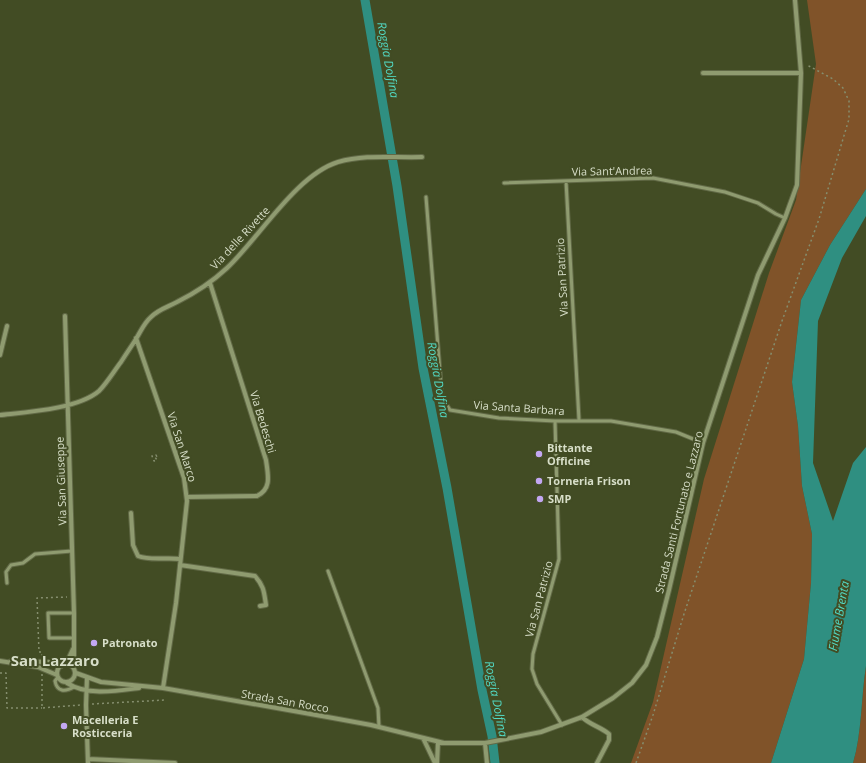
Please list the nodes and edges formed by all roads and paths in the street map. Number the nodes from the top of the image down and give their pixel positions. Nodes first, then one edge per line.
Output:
1 (795, 0) edge
2 (800, 61) junction
3 (703, 73) dead end
4 (801, 73) junction
5 (422, 157) dead end
6 (566, 181) junction
7 (504, 183) dead end
8 (426, 197) dead end
9 (785, 218) junction
10 (210, 283) junction
11 (65, 316) dead end
12 (7, 326) dead end
13 (136, 338) junction
14 (0, 355) edge
15 (68, 405) junction
16 (0, 415) edge
17 (579, 420) junction
18 (555, 421) junction
19 (703, 443) junction
20 (187, 497) junction
21 (131, 513) dead end
22 (72, 551) junction
23 (180, 559) junction
24 (180, 564) junction
25 (328, 571) dead end
26 (7, 583) dead end
27 (260, 606) dead end
28 (74, 612) junction
29 (74, 638) junction
30 (74, 645) junction
31 (1, 661) edge
32 (66, 664) junction
33 (61, 666) junction
34 (74, 668) junction
35 (0, 673) edge
36 (76, 673) junction
37 (58, 676) junction
38 (87, 678) junction
39 (67, 683) junction
40 (74, 687) junction
41 (144, 688) junction
42 (163, 688) junction
43 (87, 691) junction
44 (42, 708) dead end
45 (582, 717) junction
46 (562, 725) junction
47 (379, 727) junction
48 (423, 738) junction
49 (438, 742) junction
50 (487, 742) junction
51 (88, 761) edge
52 (175, 763) edge
53 (436, 763) edge
54 (487, 763) edge
55 (597, 763) edge
56 (636, 763) edge

1 - 2 street, Strada Santi Fortunato e Lazzaro
2 - 4 street, Strada Santi Fortunato e Lazzaro
2 - 56 path
3 - 4 street
4 - 9 street, Strada Santi Fortunato e Lazzaro
5 - 10 street, Via delle Rivette
6 - 7 lane, Via Sant'Andrea
6 - 9 lane, Via Sant'Andrea
6 - 17 lane, Via San Patrizio
8 - 18 lane, Via Santa Barbara
9 - 19 street, Strada Santi Fortunato e Lazzaro
10 - 13 street, Via delle Rivette
10 - 20 street, Via Bedeschi
11 - 15 street, Via San Giuseppe
12 - 14 street
13 - 15 street, Via delle Rivette
13 - 20 street, Via San Marco
15 - 16 street, Via delle Rivette
15 - 22 street, Via San Giuseppe
17 - 18 lane, Via Santa Barbara
17 - 19 lane, Via Santa Barbara
18 - 46 lane, Via San Patrizio
19 - 45 street, Strada Santi Fortunato e Lazzaro
20 - 23 street, Via San Marco
21 - 23 street
22 - 26 lane
22 - 28 street, Via San Giuseppe
23 - 24 street, Via San Marco
24 - 27 street
24 - 42 street, Via San Marco
25 - 47 lane
28 - 29 street, Via San Giuseppe
28 - 29 lane
29 - 30 street, Via San Giuseppe
30 - 32 street, Via San Giuseppe
30 - 34 street, Via San Giuseppe
31 - 33 street
31 - 37 street
32 - 33 street
32 - 34 street
33 - 37 street
34 - 36 street
35 - 44 path
36 - 38 street, Strada San Rocco
36 - 39 street
37 - 39 street
37 - 40 lane
38 - 41 street, Strada San Rocco
38 - 43 street
39 - 40 street, Strada San Rocco
40 - 43 street, Strada San Rocco
41 - 42 street, Strada San Rocco
41 - 43 street, Strada San Rocco
42 - 47 street, Strada San Rocco
43 - 51 street
45 - 46 street, Strada Santi Fortunato e Lazzaro
45 - 55 street
46 - 50 street, Strada Santi Fortunato e Lazzaro
47 - 48 street, Strada San Rocco
48 - 49 street, Strada Santi Fortunato e Lazzaro
48 - 53 street
49 - 50 street, Strada Santi Fortunato e Lazzaro
49 - 53 street
50 - 54 street
51 - 52 street

